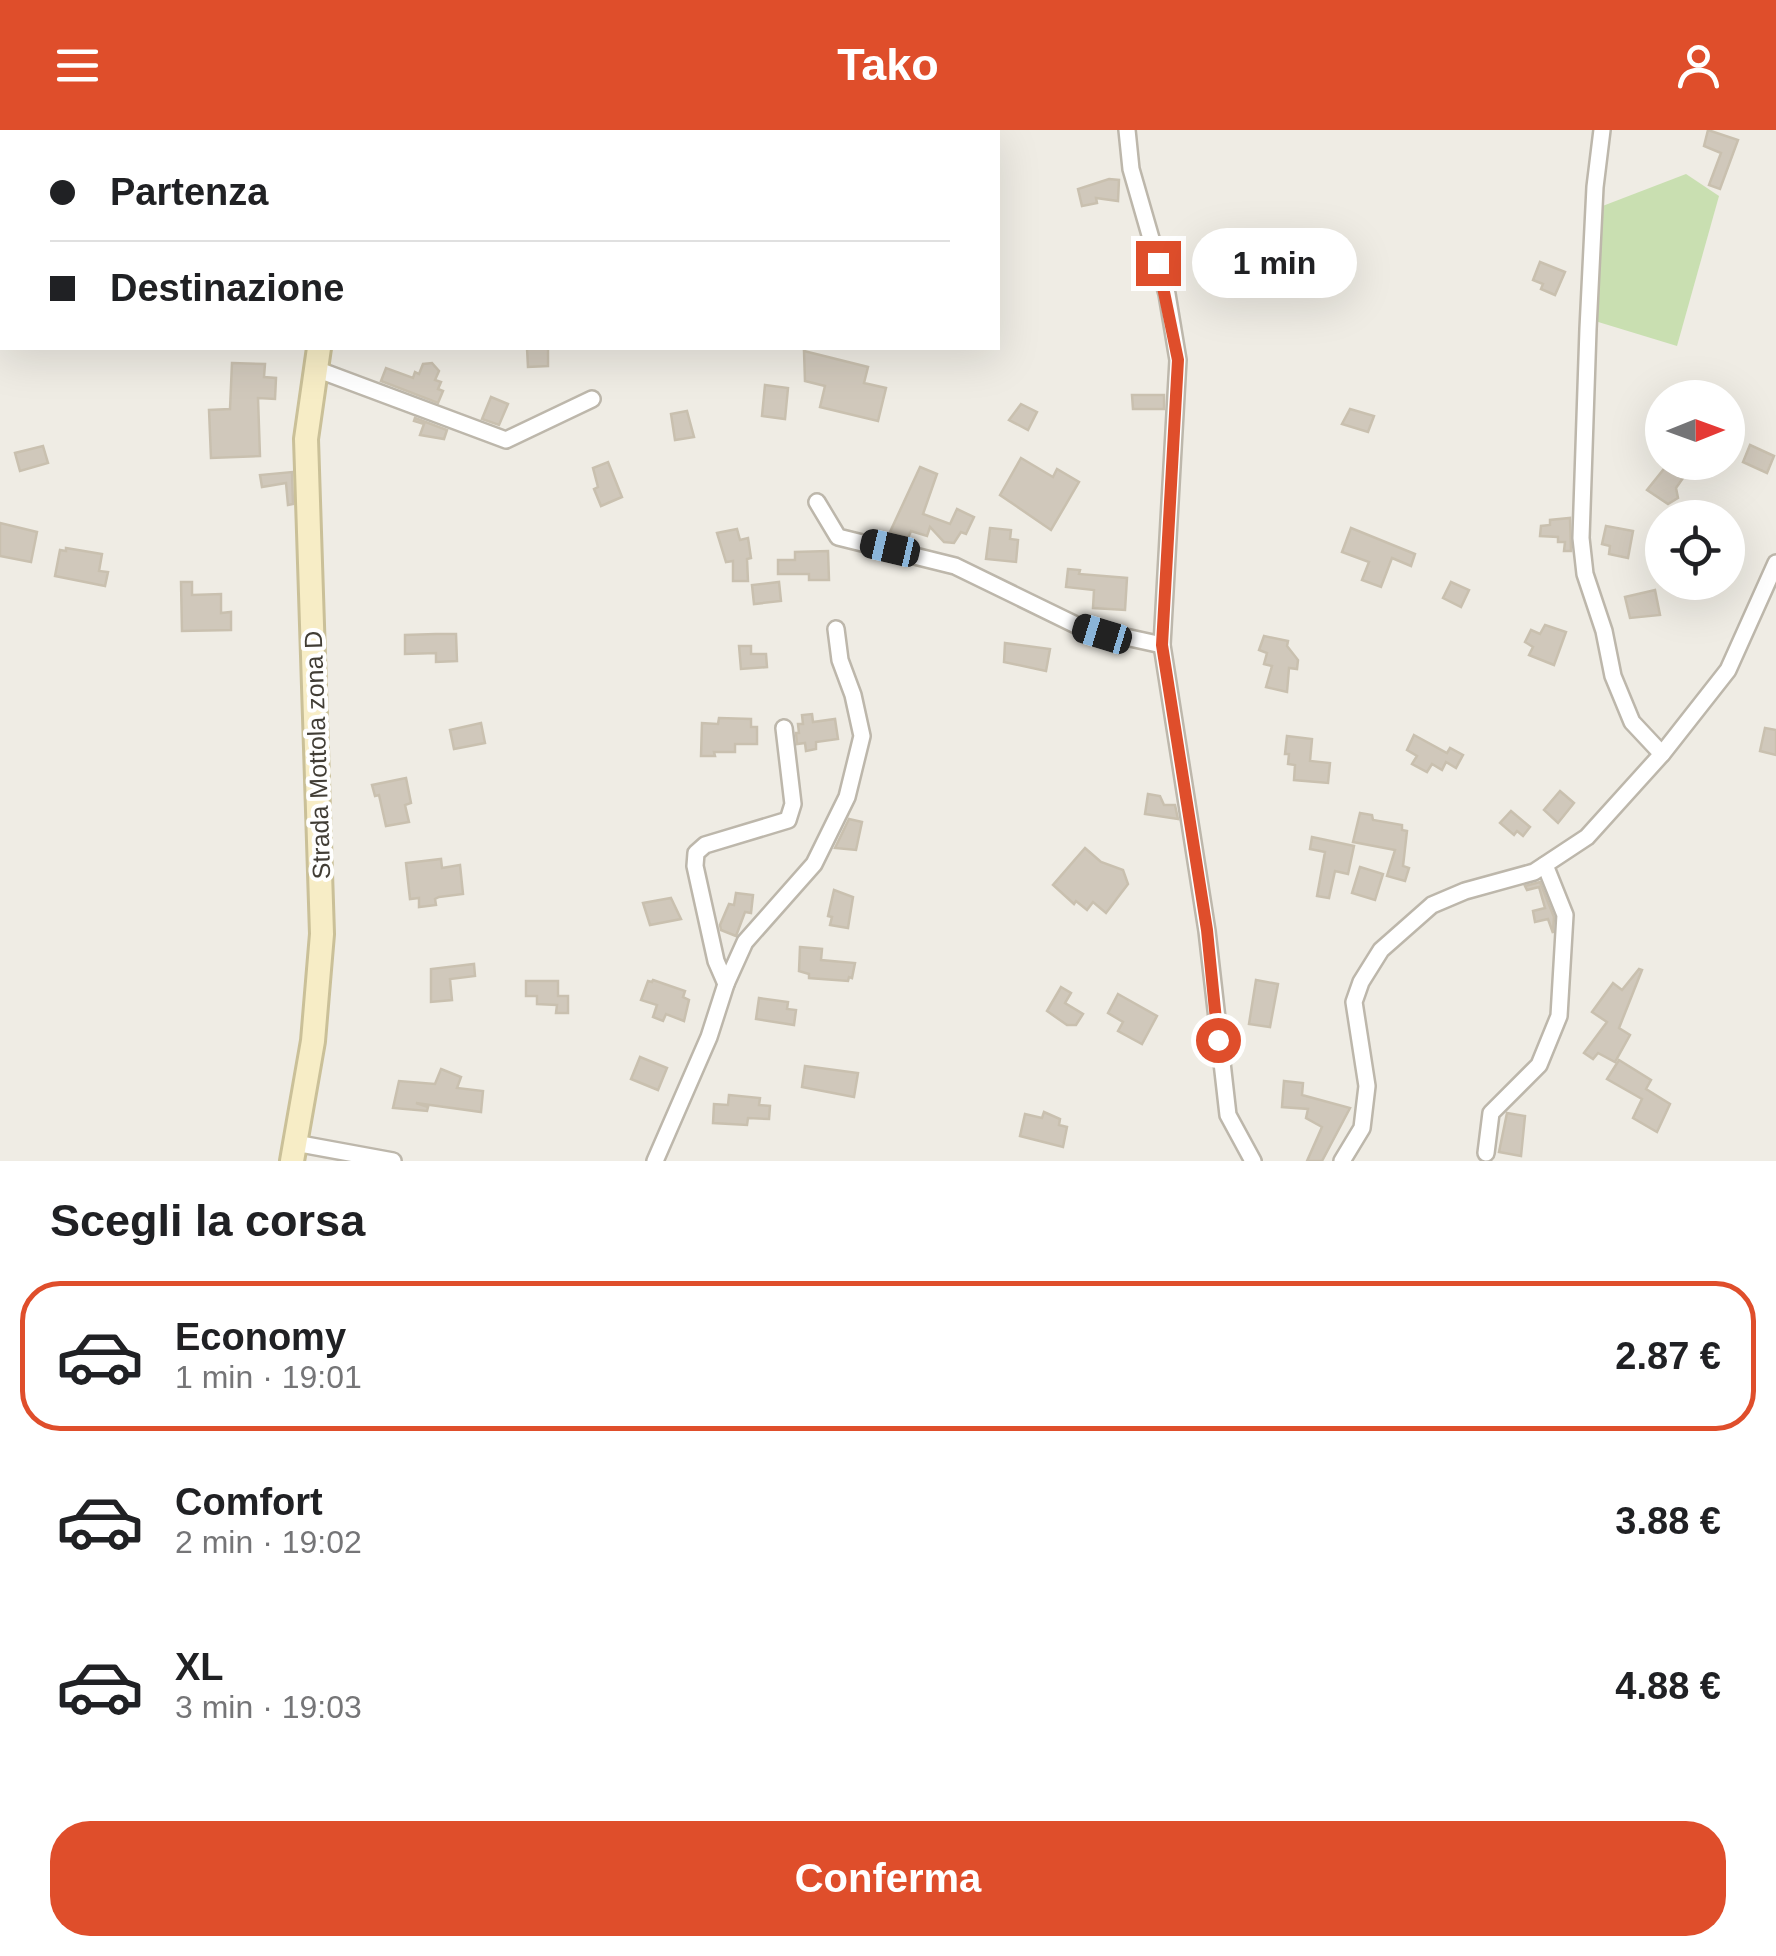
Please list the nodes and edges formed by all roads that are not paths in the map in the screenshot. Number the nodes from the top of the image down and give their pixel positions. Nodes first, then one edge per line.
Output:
1 (1126, 130) edge
2 (1602, 130) edge
3 (318, 358) edge
4 (592, 399) dead end
5 (817, 502) dead end
6 (1776, 563) edge
7 (836, 629) dead end
8 (1162, 645) junction
9 (784, 728) dead end
10 (1662, 754) junction
11 (1546, 865) junction
12 (726, 984) junction
13 (294, 1152) edge
14 (1486, 1152) dead end
15 (393, 1161) edge
16 (656, 1161) edge
17 (1254, 1161) edge
18 (1342, 1161) edge

1 - 8 street
2 - 10 street
3 - 4 street
3 - 13 main road, Strada Mottola zona D
5 - 8 street
6 - 10 street
7 - 12 street
8 - 17 street
9 - 12 street
10 - 11 street
11 - 14 street
11 - 18 street
12 - 16 street
13 - 15 street

